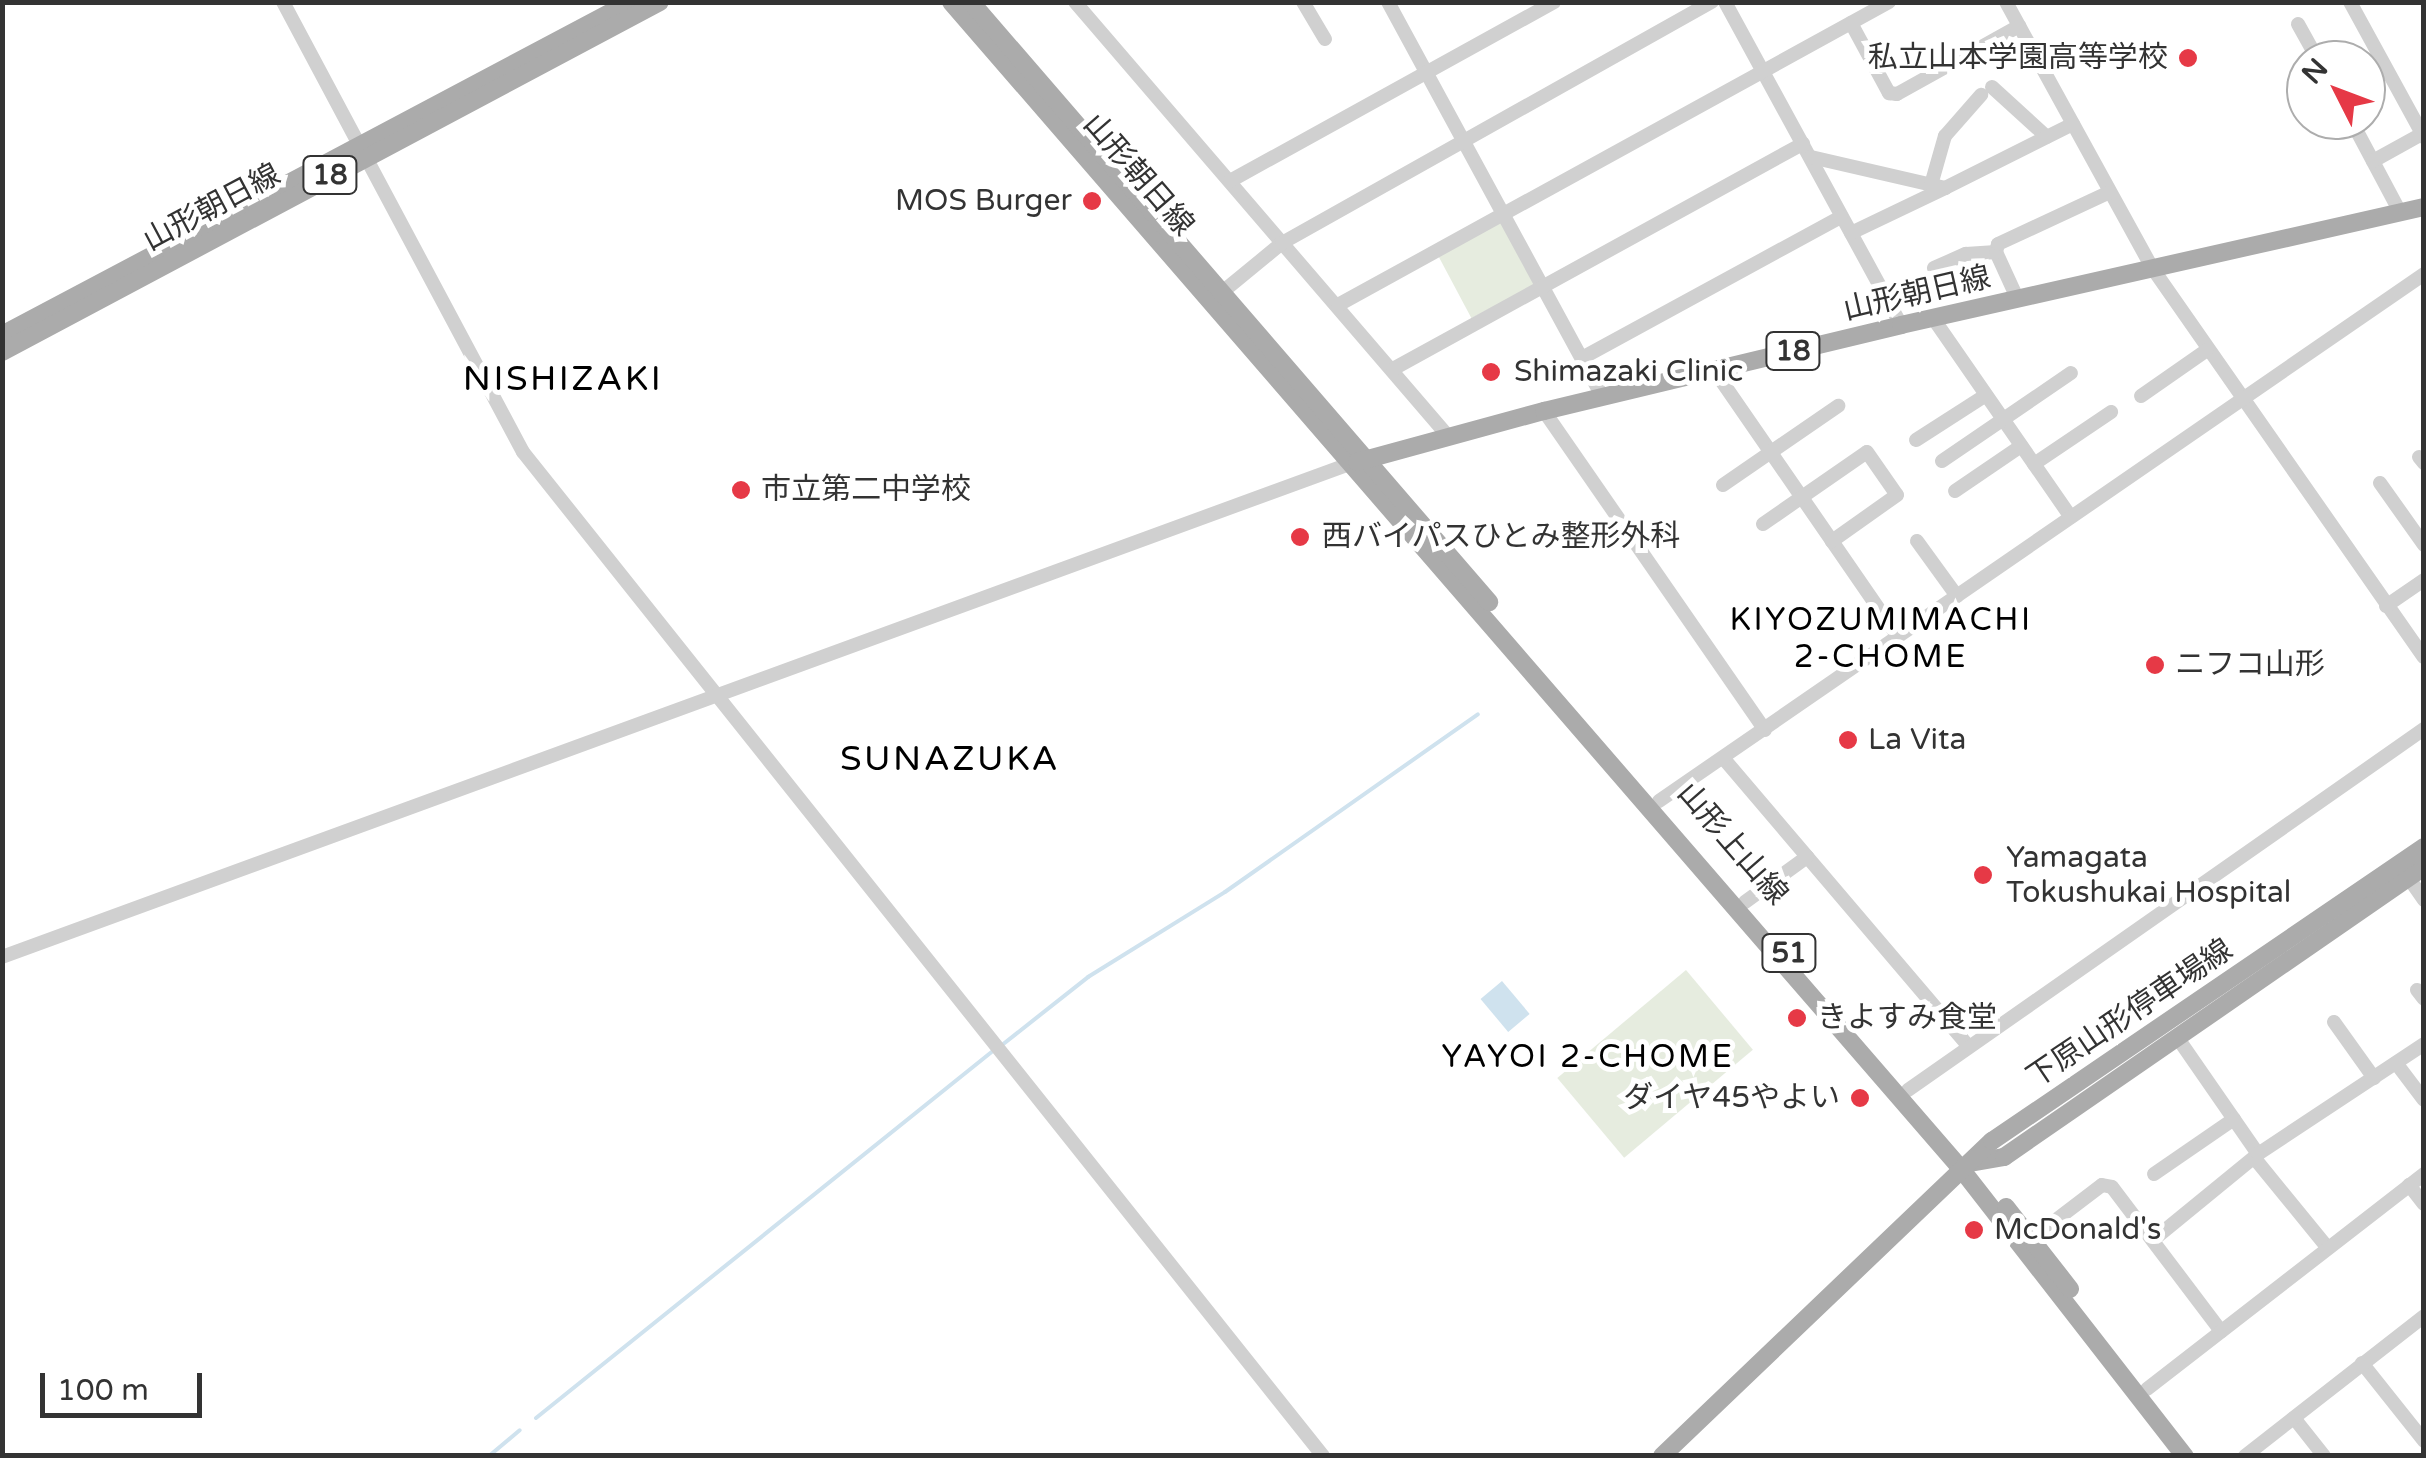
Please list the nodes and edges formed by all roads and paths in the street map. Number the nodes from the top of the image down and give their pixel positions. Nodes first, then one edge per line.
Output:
1 (283, 2) edge
2 (630, 2) edge
3 (660, 2) edge
4 (951, 2) edge
5 (971, 2) edge
6 (1075, 2) edge
7 (1303, 2) edge
8 (1388, 2) edge
9 (1554, 2) edge
10 (1712, 2) edge
11 (1725, 2) edge
12 (1889, 2) edge
13 (2006, 2) edge
14 (2350, 2) edge
15 (1851, 24) junction
16 (2298, 24) dead end
17 (2019, 26) junction
18 (1324, 40) dead end
19 (2307, 40) edge
20 (1763, 70) junction
21 (1427, 72) junction
22 (2073, 124) junction
23 (2423, 136) edge
24 (2047, 137) junction
25 (1462, 139) junction
26 (2362, 140) edge
27 (362, 150) junction
28 (1807, 150) junction
29 (2373, 161) junction
30 (1230, 181) junction
31 (1938, 186) junction
32 (2110, 192) junction
33 (2424, 207) edge
34 (2400, 212) junction
35 (1504, 214) junction
36 (1841, 217) junction
37 (1851, 234) junction
38 (1282, 243) junction
39 (1996, 252) junction
40 (1934, 268) dead end
41 (2153, 269) junction
42 (2424, 274) edge
43 (1543, 285) junction
44 (1217, 297) junction
45 (2018, 300) junction
46 (1338, 305) junction
47 (1932, 318) junction
48 (1901, 325) junction
49 (2, 334) edge
50 (2208, 350) junction
51 (2, 352) edge
52 (1582, 358) junction
53 (1393, 369) junction
54 (1714, 370) junction
55 (2071, 373) dead end
56 (1986, 395) junction
57 (1602, 396) junction
58 (2141, 396) dead end
59 (2243, 400) junction
60 (1838, 406) dead end
61 (1544, 411) junction
62 (2111, 412) dead end
63 (2003, 420) junction
64 (1447, 436) junction
65 (1916, 440) dead end
66 (2021, 446) junction
67 (1771, 452) junction
68 (1942, 461) dead end
69 (1359, 462) junction
70 (2034, 464) junction
71 (2380, 482) dead end
72 (1723, 485) dead end
73 (1955, 491) dead end
74 (1802, 496) junction
75 (2071, 517) junction
76 (1763, 524) dead end
77 (1832, 541) junction
78 (1918, 541) dead end
79 (2424, 545) edge
80 (2424, 580) edge
81 (1956, 596) junction
82 (2386, 606) junction
83 (1898, 637) junction
84 (2424, 657) edge
85 (719, 698) junction
86 (2424, 728) edge
87 (1765, 730) junction
88 (1724, 759) junction
89 (1659, 800) junction
90 (2424, 848) edge
91 (1807, 857) junction
92 (2416, 872) edge
93 (2424, 900) edge
94 (1746, 902) junction
95 (2, 957) edge
96 (2334, 1022) dead end
97 (2177, 1037) junction
98 (2424, 1044) edge
99 (1967, 1046) junction
100 (2396, 1063) junction
101 (2374, 1078) junction
102 (1908, 1090) junction
103 (2424, 1100) edge
104 (2234, 1120) junction
105 (2257, 1157) junction
106 (1966, 1166) junction
107 (2154, 1174) dead end
108 (2424, 1174) edge
109 (2409, 1185) junction
110 (2424, 1204) edge
111 (2031, 1239) junction
112 (2153, 1240) junction
113 (2327, 1247) junction
114 (2424, 1316) edge
115 (2221, 1331) junction
116 (2362, 1363) junction
117 (2147, 1389) junction
118 (2294, 1418) junction
119 (2424, 1440) edge
120 (1323, 1456) edge
121 (1662, 1456) edge
122 (2185, 1456) edge
123 (2198, 1456) edge
124 (2246, 1456) edge
125 (2324, 1456) edge

1 - 27 street
2 - 27 main road, 山形朝日線 / 18
3 - 27 main road, 山形朝日線 / 18
4 - 44 main road, 山形朝日線
5 - 44 main road, 山形朝日線
6 - 30 street
7 - 18 street
8 - 21 street
9 - 21 street
10 - 25 street
11 - 20 street
12 - 15 street
13 - 17 street
14 - 23 street
15 - 17 street
15 - 20 street
16 - 19 street
17 - 22 street
20 - 28 street
20 - 35 street
21 - 25 street
21 - 30 street
22 - 24 street
22 - 32 street
23 - 29 street
24 - 31 street
24 - 31 street
25 - 35 street
25 - 38 street
26 - 29 street
27 - 49 main road, 山形朝日線 / 18
27 - 51 main road, 山形朝日線 / 18
27 - 85 street
28 - 31 street
28 - 36 street
28 - 43 street
29 - 34 street
30 - 38 street
31 - 37 street
32 - 39 street
32 - 41 street
33 - 34 main road, 山形朝日線 / 18
34 - 41 main road, 山形朝日線 / 18
35 - 43 street
35 - 46 street
36 - 37 street
36 - 52 street
37 - 48 street
38 - 44 street
38 - 46 street
39 - 40 street
39 - 45 street
41 - 45 main road, 山形朝日線 / 18
41 - 50 street
42 - 59 street
43 - 52 street
43 - 53 street
44 - 69 main road, 山形朝日線
45 - 47 main road, 山形朝日線 / 18
46 - 53 street
47 - 48 main road, 山形朝日線 / 18
47 - 56 street
48 - 54 main road, 山形朝日線 / 18
50 - 58 street
50 - 59 street
52 - 57 street
53 - 64 street
54 - 57 main road, 山形朝日線 / 18
54 - 67 street
55 - 63 street
56 - 63 street
56 - 65 street
57 - 61 main road, 山形朝日線 / 18
59 - 75 street
59 - 82 street
60 - 67 street
61 - 64 main road, 山形朝日線 / 18
61 - 87 street
62 - 70 street
63 - 66 street
63 - 68 street
64 - 69 main road, 山形朝日線 / 18
66 - 70 street
66 - 73 street
67 - 72 street
67 - 74 street
69 - 85 street
69 - 89 main road, 山形上山線 / 51
69 - 106 main road, 山形上山線 / 51
70 - 75 street
71 - 79 street
74 - 76 street
74 - 77 street
74 - 77 street
75 - 81 street
77 - 83 street
78 - 81 street
80 - 82 street
81 - 83 street
82 - 84 street
83 - 87 street
85 - 95 street
85 - 120 street
86 - 99 street
87 - 88 street
88 - 89 street
88 - 91 street
89 - 94 main road, 山形上山線 / 51
90 - 106 main road, 下原山形停車場線
91 - 94 street
91 - 99 street
92 - 93 street
92 - 97 main road, 下原山形停車場線
94 - 102 main road, 山形上山線 / 51
96 - 101 street
97 - 104 street
97 - 106 main road, 下原山形停車場線
98 - 100 street
99 - 102 street
100 - 101 street
100 - 103 street
101 - 105 street
102 - 106 main road, 山形上山線 / 51
104 - 105 street
104 - 107 street
105 - 112 street
105 - 113 street
106 - 111 main road, 山形上山線 / 51
106 - 121 main road, 下原山形停車場線
106 - 122 main road, 山形上山線 / 51
108 - 109 street
109 - 110 street
109 - 113 street
111 - 112 street
111 - 117 main road, 山形上山線 / 51
112 - 115 street
113 - 115 street
114 - 116 street
115 - 117 street
116 - 118 street
116 - 119 street
117 - 123 main road, 山形上山線 / 51
118 - 124 street
118 - 125 street

